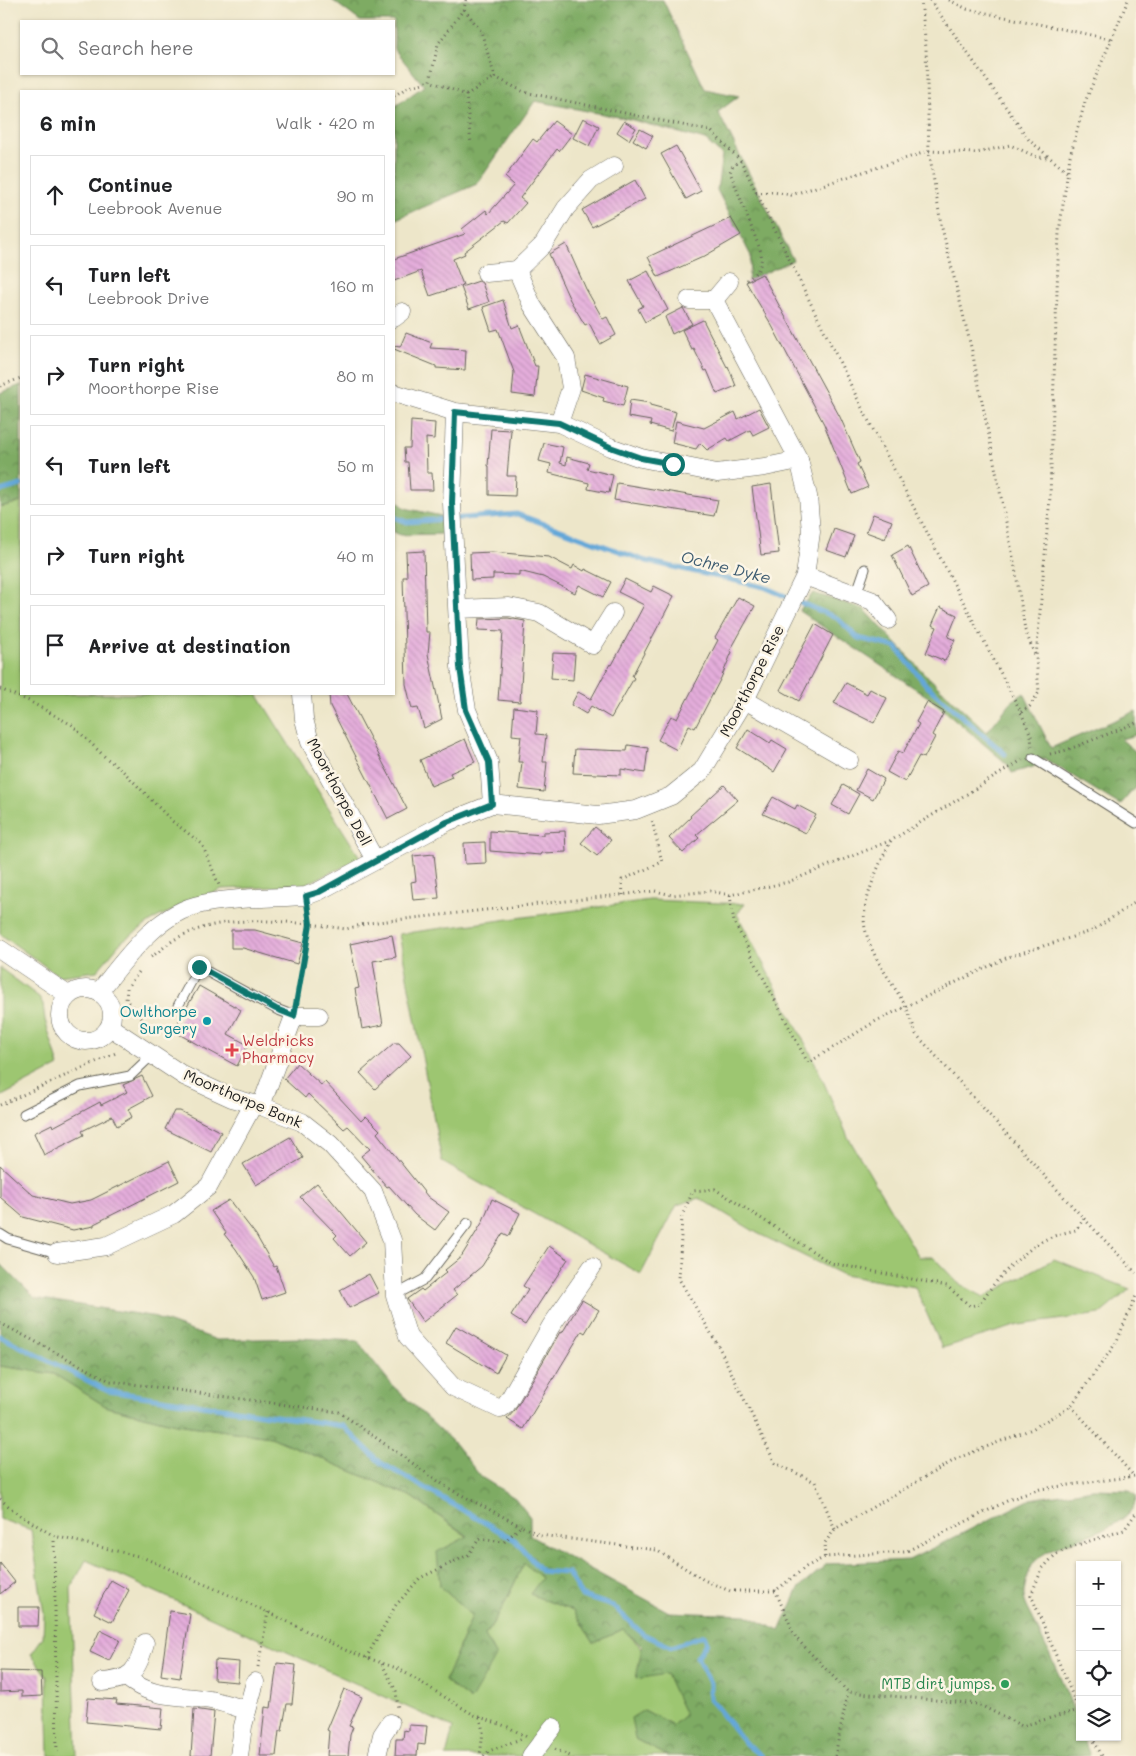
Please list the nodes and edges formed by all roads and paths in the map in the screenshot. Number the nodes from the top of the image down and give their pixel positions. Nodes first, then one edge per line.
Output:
1 (466, 0) edge
2 (921, 0) edge
3 (930, 0) edge
4 (949, 0) edge
5 (1128, 0) edge
6 (464, 9) junction
7 (1110, 39) junction
8 (495, 77) junction
9 (430, 82) junction
10 (395, 95) edge
11 (466, 95) junction
12 (471, 144) dead end
13 (929, 152) junction
14 (1050, 158) junction
15 (740, 161) junction
16 (614, 166) dead end
17 (1067, 172) junction
18 (756, 192) junction
19 (517, 270) junction
20 (486, 273) dead end
21 (729, 282) joint
22 (689, 300) dead end
23 (714, 300) junction
24 (20, 378) edge
25 (0, 386) edge
26 (395, 392) edge
27 (455, 412) junction
28 (559, 423) junction
29 (799, 460) junction
30 (864, 569) dead end
31 (803, 580) junction
32 (856, 595) junction
33 (458, 609) junction
34 (613, 613) dead end
35 (888, 620) dead end
36 (1036, 657) junction
37 (0, 689) edge
38 (302, 695) edge
39 (746, 700) junction
40 (1021, 712) junction
41 (1136, 723) edge
42 (1033, 758) junction
43 (849, 760) dead end
44 (492, 804) junction
45 (648, 806) junction
46 (1136, 823) edge
47 (892, 840) junction
48 (375, 860) junction
49 (623, 895) junction
50 (730, 895) junction
51 (306, 896) junction
52 (223, 902) junction
53 (1136, 902) edge
54 (310, 924) junction
55 (0, 949) edge
56 (99, 992) junction
57 (68, 995) junction
58 (178, 1006) dead end
59 (906, 1006) junction
60 (294, 1016) junction
61 (319, 1016) dead end
62 (110, 1027) junction
63 (133, 1042) junction
64 (152, 1054) junction
65 (0, 1105) edge
66 (257, 1105) junction
67 (24, 1114) dead end
68 (1084, 1218) junction
69 (468, 1223) dead end
70 (0, 1234) edge
71 (57, 1253) joint
72 (592, 1267) dead end
73 (1136, 1273) edge
74 (395, 1295) junction
75 (1136, 1296) edge
76 (0, 1323) edge
77 (1071, 1406) junction
78 (1136, 1476) edge
79 (0, 1499) edge
80 (1136, 1513) edge
81 (521, 1526) junction
82 (835, 1529) junction
83 (54, 1536) junction
84 (826, 1557) junction
85 (775, 1590) junction
86 (268, 1612) junction
87 (145, 1643) dead end
88 (366, 1658) junction
89 (382, 1663) junction
90 (126, 1677) junction
91 (102, 1682) dead end
92 (255, 1682) joint
93 (848, 1692) junction
94 (1076, 1704) edge
95 (247, 1710) junction
96 (1076, 1712) edge
97 (480, 1717) junction
98 (390, 1723) joint
99 (553, 1726) dead end
100 (1094, 1741) edge
101 (532, 1745) edge
102 (57, 1756) edge
103 (239, 1756) edge
104 (377, 1756) edge
105 (480, 1756) edge
106 (484, 1756) edge
107 (835, 1756) edge
108 (1102, 1756) edge

1 - 6 path
2 - 13 path
3 - 14 path
4 - 7 path
5 - 7 path
6 - 8 path
6 - 9 path
7 - 17 path
8 - 11 path
8 - 15 path
9 - 10 path
9 - 11 path
11 - 12 path
13 - 14 path
13 - 18 path
13 - 36 path
14 - 17 path
15 - 18 path
15 - 21 path
16 - 19 street
17 - 36 path
18 - 40 path
19 - 20 street
19 - 28 street
21 - 23 street
22 - 23 street
23 - 29 street, Moorthorpe Rise
24 - 25 path
26 - 27 street
27 - 28 street
27 - 33 street
28 - 29 street
29 - 31 street, Moorthorpe Rise
30 - 32 lane
31 - 32 street
31 - 39 street, Moorthorpe Rise
32 - 35 street
33 - 34 street
33 - 44 street
36 - 40 path
37 - 52 path
38 - 48 street, Moorthorpe Dell
39 - 43 street
39 - 45 street, Moorthorpe Rise
40 - 42 path
41 - 42 path
42 - 46 lane
42 - 47 path
44 - 45 street, Moorthorpe Rise
44 - 48 street, Moorthorpe Rise
45 - 49 path
47 - 50 path
47 - 59 path
48 - 51 street, Moorthorpe Rise
49 - 50 path
49 - 54 path
50 - 59 path
51 - 52 street, Moorthorpe Rise
51 - 54 path
52 - 56 street, Moorthorpe Rise
53 - 59 path
54 - 60 path
55 - 57 street
56 - 57 street
56 - 62 street
57 - 62 street
58 - 60 lane
59 - 68 path
60 - 61 street
60 - 66 street
62 - 63 street, Moorthorpe Bank
63 - 64 street, Moorthorpe Bank
63 - 65 path
64 - 66 street, Moorthorpe Bank
64 - 67 lane
66 - 71 street
66 - 74 street, Moorthorpe Bank
68 - 73 path
68 - 82 path
69 - 74 lane
70 - 71 lane
72 - 74 street, Moorthorpe Bank
75 - 77 path
76 - 81 path
77 - 78 path
77 - 82 path
78 - 84 path
79 - 83 path
80 - 94 path
81 - 85 path
81 - 88 path
82 - 84 path
83 - 86 path
83 - 102 path
84 - 85 path
85 - 93 path
86 - 88 path
86 - 92 path
87 - 90 street
88 - 89 path
89 - 97 path
89 - 98 path
90 - 91 street
90 - 95 street
92 - 95 street
93 - 96 path
93 - 107 path
95 - 103 street
97 - 101 path
97 - 105 path
98 - 104 street
99 - 101 street
100 - 108 path
101 - 106 path

